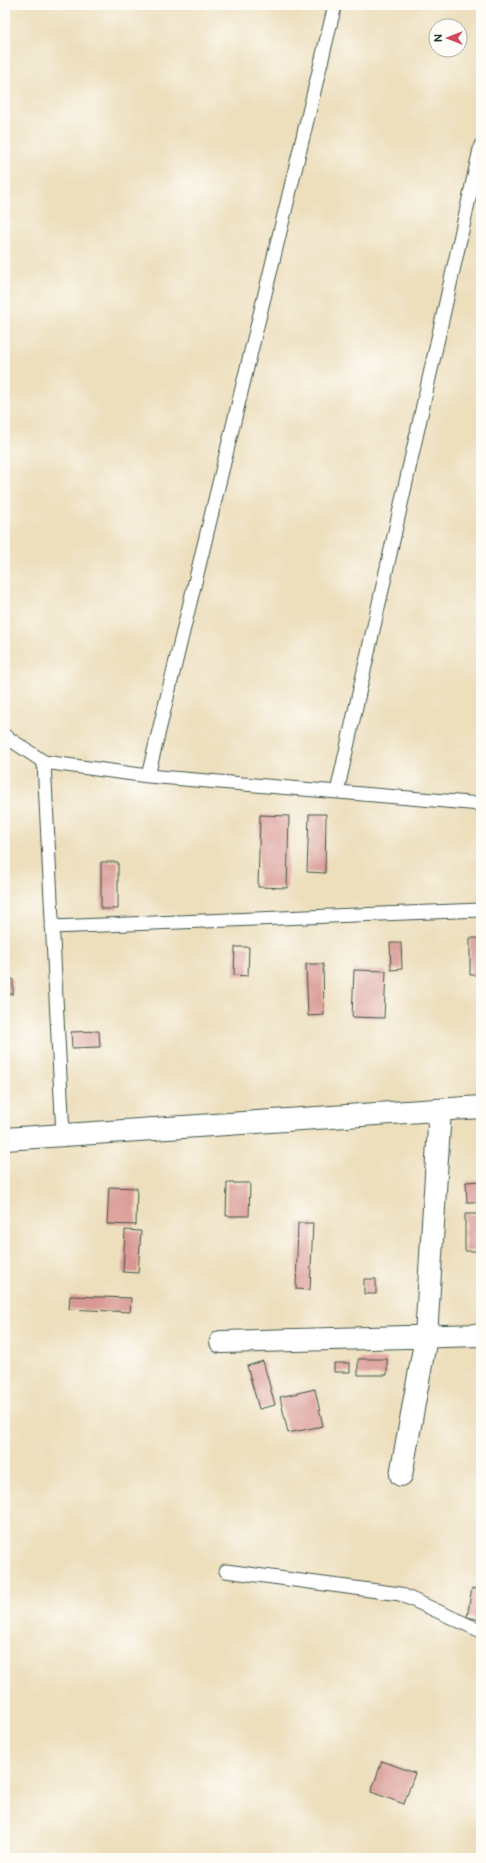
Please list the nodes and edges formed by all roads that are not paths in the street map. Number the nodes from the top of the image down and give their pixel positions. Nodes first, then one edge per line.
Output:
1 (335, 5) edge
2 (481, 145) edge
3 (5, 736) edge
4 (44, 762) junction
5 (148, 776) junction
6 (337, 792) junction
7 (481, 804) edge
8 (481, 910) edge
9 (52, 927) junction
10 (481, 1107) edge
11 (440, 1110) junction
12 (63, 1135) junction
13 (5, 1139) edge
14 (481, 1335) edge
15 (426, 1337) junction
16 (221, 1342) dead end
17 (401, 1475) dead end
18 (226, 1571) dead end
19 (481, 1631) edge

1 - 5 lane
2 - 6 lane
3 - 4 lane
4 - 5 lane
4 - 9 lane
5 - 6 lane
6 - 7 lane
8 - 9 lane
9 - 12 lane
10 - 11 street
11 - 12 street
11 - 15 street
12 - 13 street
14 - 15 street
15 - 16 street
15 - 17 street
18 - 19 lane

